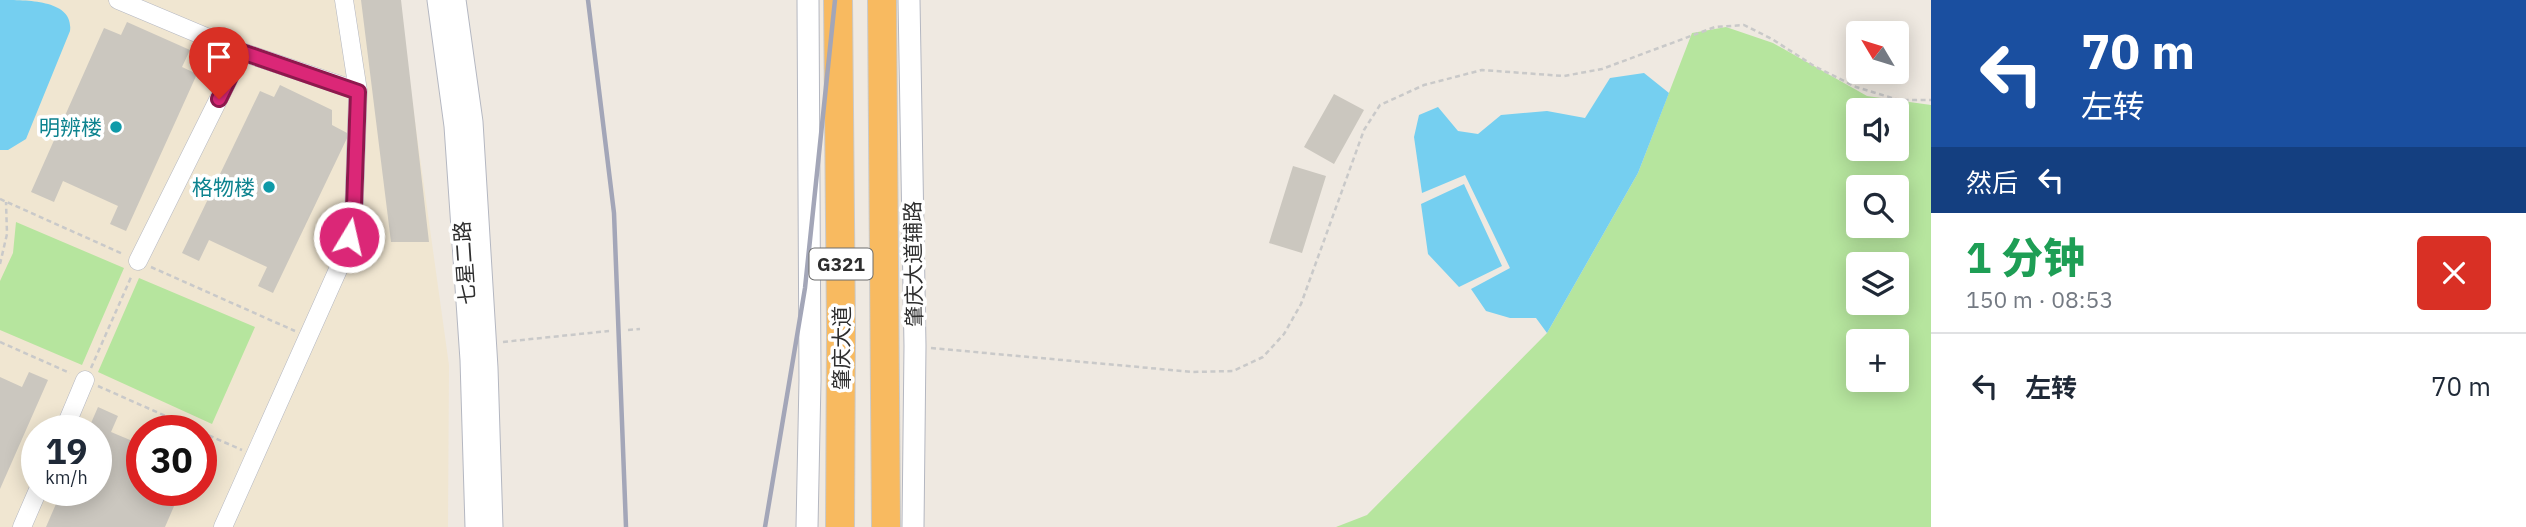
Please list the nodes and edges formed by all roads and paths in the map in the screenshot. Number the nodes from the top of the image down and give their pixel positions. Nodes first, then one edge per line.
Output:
1 (118, 0) edge
2 (344, 0) edge
3 (438, 0) edge
4 (454, 0) edge
5 (808, 0) edge
6 (838, 0) edge
7 (882, 0) edge
8 (909, 0) edge
9 (242, 52) junction
10 (358, 92) junction
11 (1931, 100) edge
12 (6, 202) dead end
13 (138, 261) joint
14 (0, 264) edge
15 (640, 328) dead end
16 (628, 330) dead end
17 (609, 331) dead end
18 (486, 343) junction
19 (915, 346) junction
20 (85, 380) joint
21 (70, 415) edge
22 (217, 439) edge
23 (254, 456) junction
24 (31, 506) edge
25 (22, 527) edge
26 (223, 527) edge
27 (476, 527) edge
28 (492, 527) edge
29 (807, 527) edge
30 (840, 527) edge
31 (886, 527) edge
32 (913, 527) edge

1 - 9 street
2 - 10 street
3 - 27 street, 七星二路
4 - 18 street, 七星二路
5 - 29 street
6 - 30 highway, 肇庆大道 / G321
7 - 31 highway, 肇庆大道 / G321
8 - 19 street, 肇庆大道辅路
9 - 10 street
9 - 13 street
10 - 23 street
11 - 19 path
12 - 14 path
13 - 20 path
15 - 16 path
17 - 18 path
18 - 28 street, 七星二路
19 - 32 street, 肇庆大道辅路
20 - 21 street
22 - 23 path
23 - 26 street
24 - 25 street

